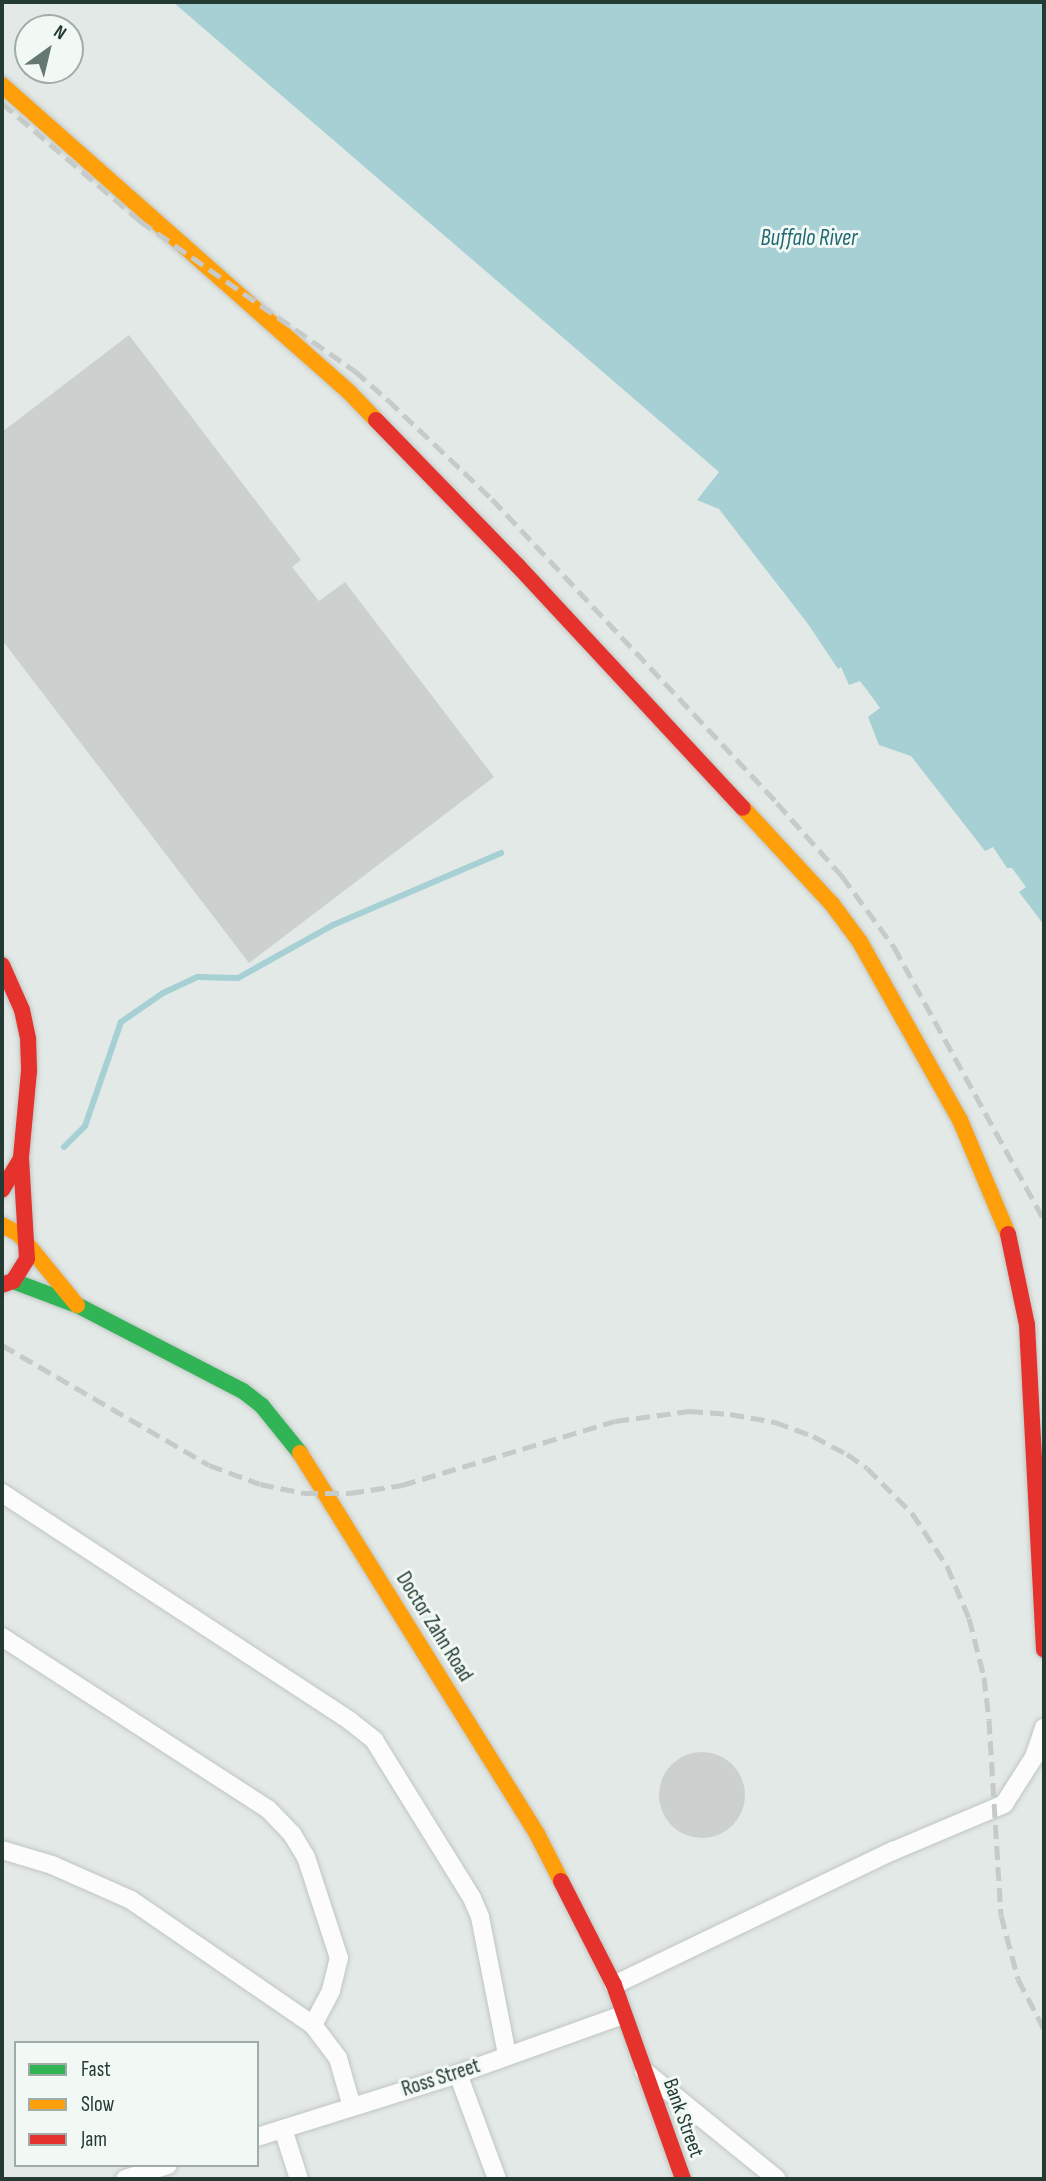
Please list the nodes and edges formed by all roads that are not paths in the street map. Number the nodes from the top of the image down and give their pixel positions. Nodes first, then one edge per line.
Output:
1 (2, 85) edge
2 (2, 965) edge
3 (21, 1158) junction
4 (2, 1190) edge
5 (2, 1225) edge
6 (26, 1246) junction
7 (8, 1283) edge
8 (77, 1305) junction
9 (2, 1493) edge
10 (2, 1637) edge
11 (1044, 1650) edge
12 (1044, 1728) edge
13 (2, 1850) edge
14 (614, 1985) junction
15 (623, 2015) junction
16 (313, 2025) junction
17 (507, 2055) junction
18 (644, 2071) junction
19 (458, 2074) junction
20 (352, 2106) junction
21 (283, 2129) junction
22 (259, 2136) edge
23 (162, 2167) edge
24 (125, 2179) edge
25 (299, 2179) edge
26 (497, 2179) edge
27 (683, 2179) edge
28 (778, 2179) edge

1 - 11 street
2 - 3 street, Doctor Zahn Road
3 - 4 street, Doctor Zahn Road
3 - 6 street, Doctor Zahn Road
5 - 6 street, Doctor Zahn Road
6 - 7 street, Doctor Zahn Road
6 - 8 street, Doctor Zahn Road
7 - 8 street, Doctor Zahn Road
8 - 14 street, Doctor Zahn Road
9 - 17 street
10 - 16 street
12 - 14 street
13 - 16 street
14 - 15 street, Doctor Zahn Road
15 - 17 street, Ross Street
15 - 18 street, Doctor Zahn Road
16 - 20 street
17 - 19 street, Ross Street
18 - 27 street, Bank Street
18 - 28 street
19 - 20 street, Ross Street
19 - 26 street
20 - 21 street, Ross Street
21 - 22 street, Ross Street
21 - 25 street
23 - 24 street

